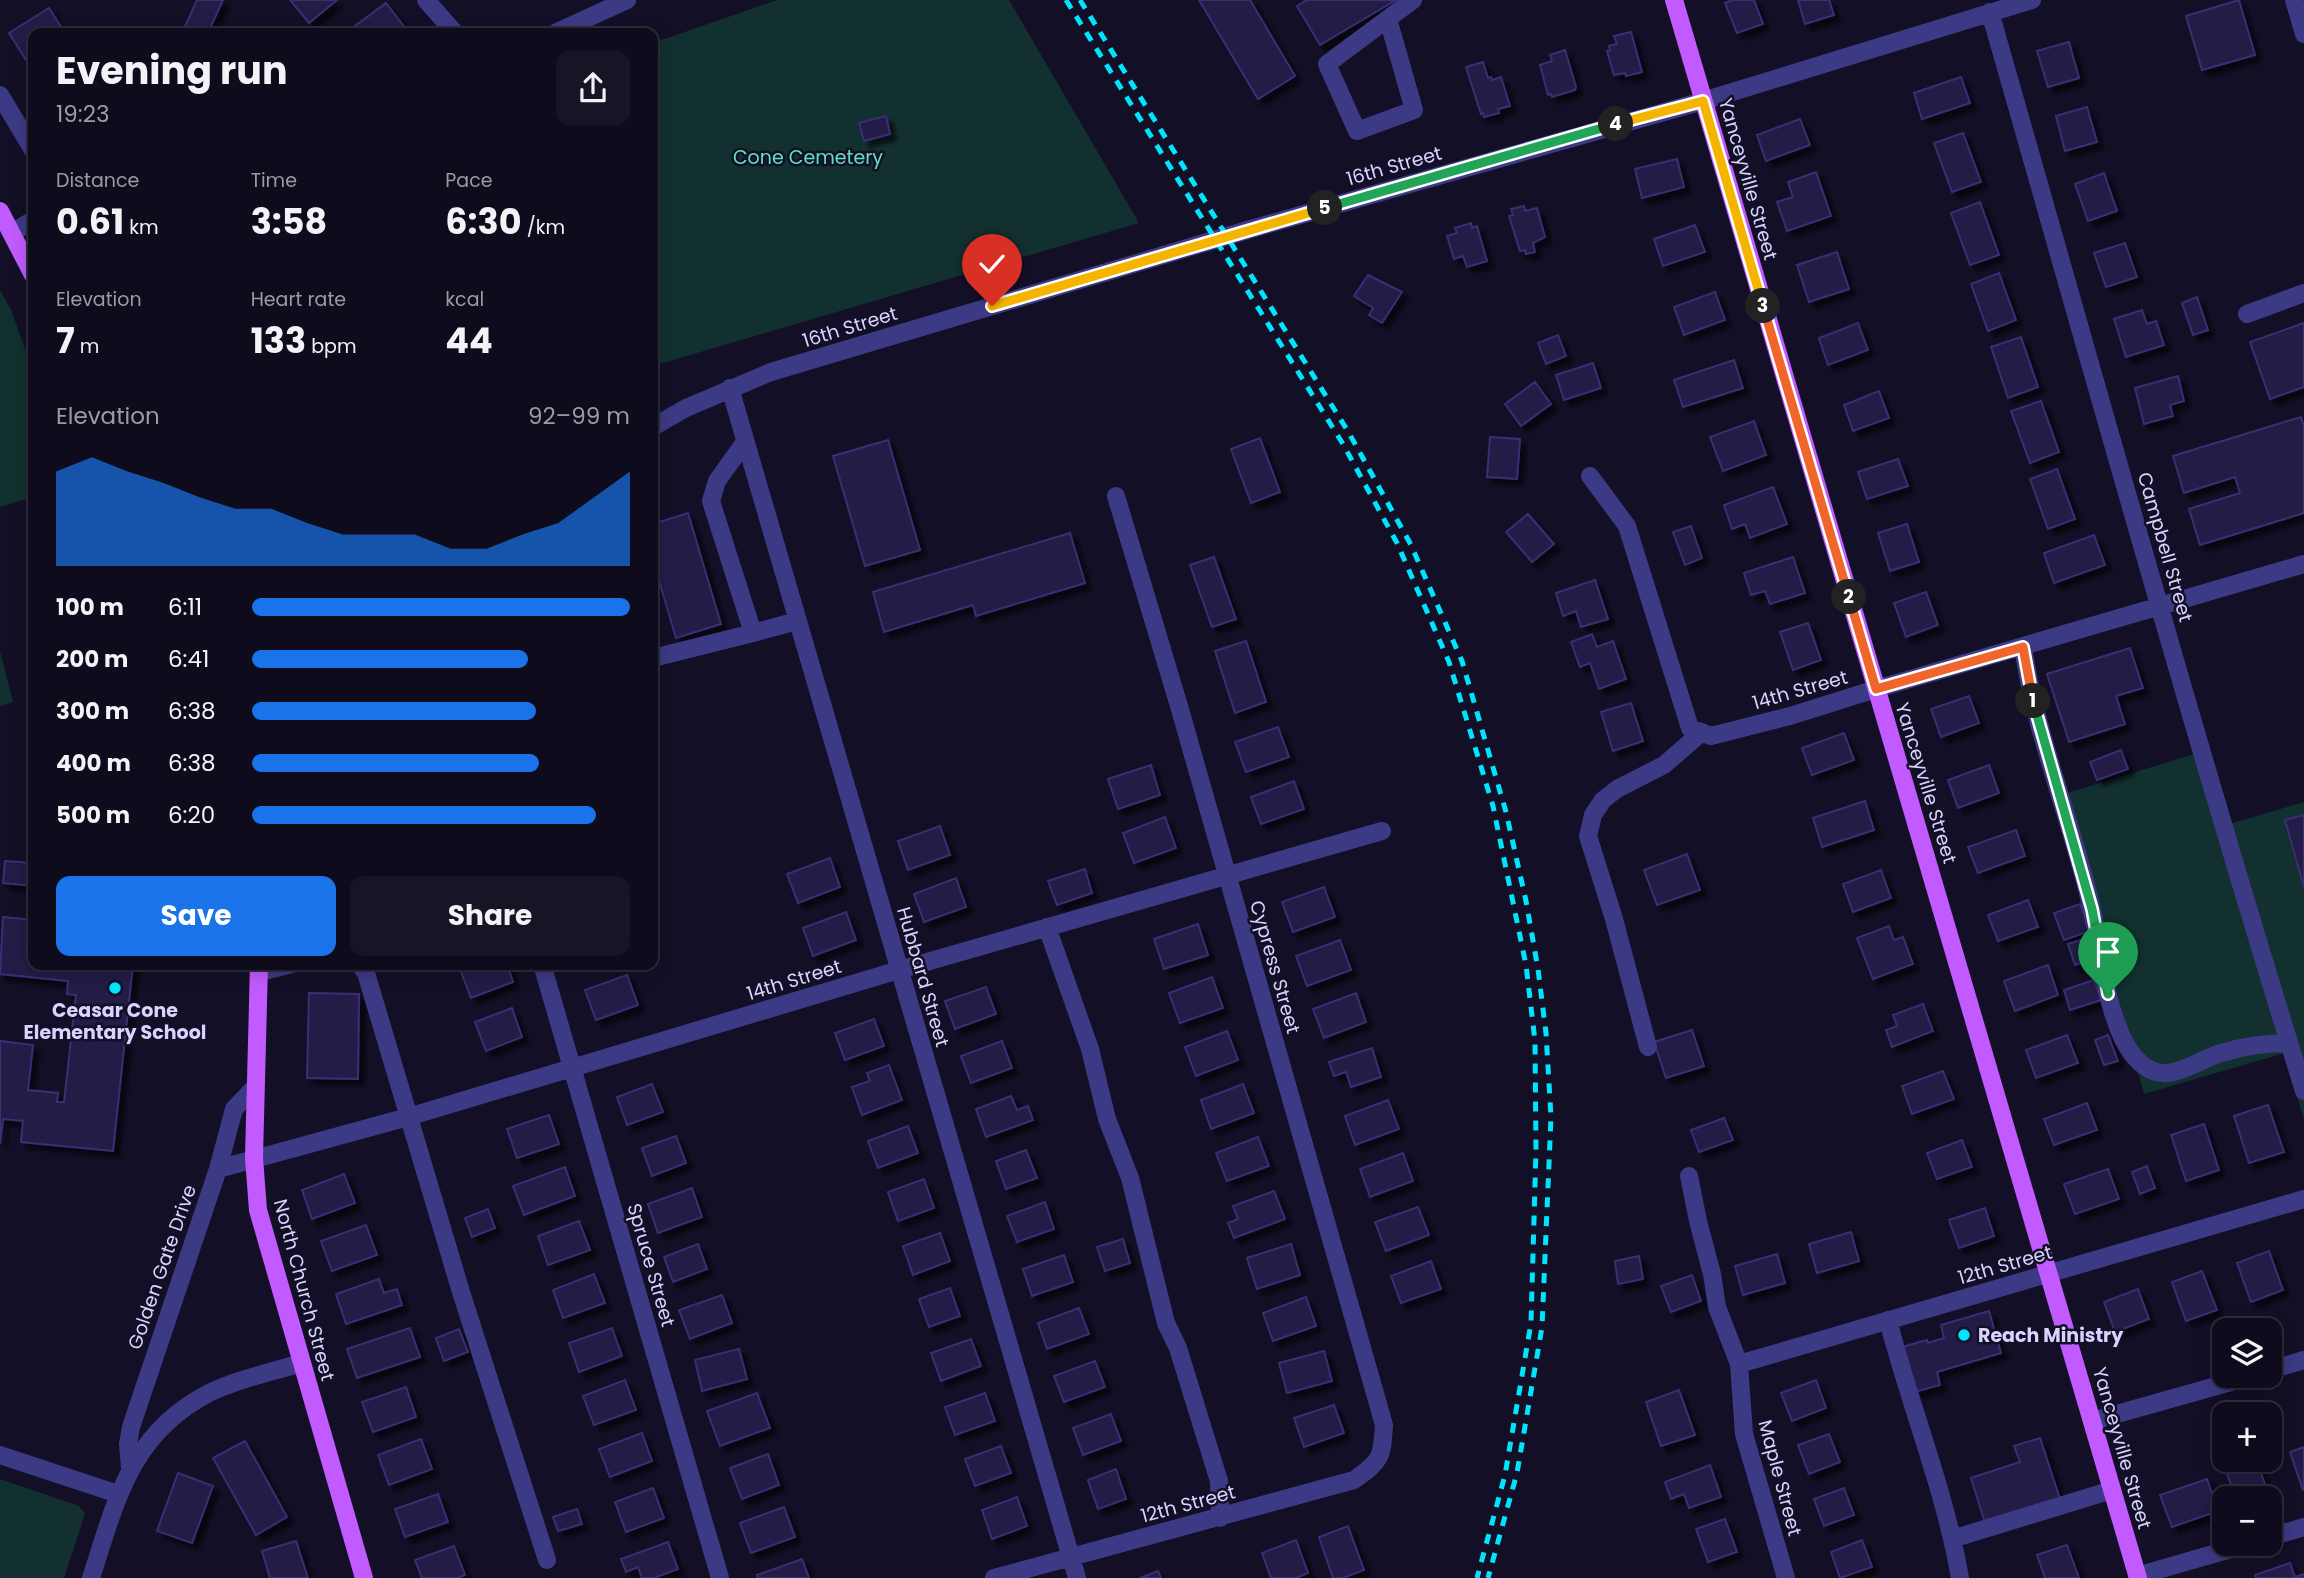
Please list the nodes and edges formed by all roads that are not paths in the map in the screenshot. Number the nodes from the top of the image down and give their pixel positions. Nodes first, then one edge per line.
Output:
1 (426, 0) edge
2 (627, 0) edge
3 (1413, 0) edge
4 (1674, 0) edge
5 (2032, 0) edge
6 (2294, 0) edge
7 (1990, 12) junction
8 (1388, 19) junction
9 (451, 28) edge
10 (566, 28) edge
11 (2304, 34) edge
12 (0, 95) edge
13 (1703, 101) junction
14 (28, 142) edge
15 (0, 211) edge
16 (28, 223) edge
17 (12, 233) junction
18 (28, 265) edge
19 (2304, 293) edge
20 (2247, 314) dead end
21 (730, 388) junction
22 (658, 424) edge
23 (745, 442) junction
24 (1590, 476) dead end
25 (1116, 496) dead end
26 (2304, 564) edge
27 (2160, 606) junction
28 (797, 621) junction
29 (753, 633) junction
30 (2023, 647) junction
31 (658, 657) edge
32 (1876, 689) junction
33 (1702, 732) junction
34 (1382, 831) dead end
35 (1227, 875) junction
36 (1047, 928) junction
37 (259, 970) edge
38 (364, 970) edge
39 (544, 970) edge
40 (899, 970) junction
41 (2289, 1043) junction
42 (1648, 1047) dead end
43 (571, 1068) junction
44 (255, 1087) junction
45 (2304, 1091) edge
46 (408, 1117) junction
47 (254, 1158) junction
48 (218, 1168) junction
49 (1689, 1176) dead end
50 (2304, 1199) edge
51 (2049, 1275) junction
52 (1888, 1320) junction
53 (2304, 1360) edge
54 (302, 1363) junction
55 (1739, 1364) junction
56 (2282, 1366) edge
57 (2212, 1387) edge
58 (2092, 1421) junction
59 (1382, 1452) joint
60 (0, 1455) edge
61 (130, 1468) junction
62 (2112, 1490) junction
63 (118, 1494) junction
64 (1220, 1518) junction
65 (2304, 1527) edge
66 (2282, 1533) edge
67 (1952, 1539) junction
68 (2212, 1555) edge
69 (1070, 1556) junction
70 (547, 1560) dead end
71 (2137, 1577) edge
72 (91, 1578) edge
73 (364, 1578) edge
74 (720, 1578) edge
75 (994, 1578) edge
76 (1077, 1578) edge
77 (1786, 1578) edge
78 (1961, 1578) edge

1 - 9 street
2 - 10 street
3 - 8 street
4 - 13 main road, Yanceyville Street
5 - 7 street, 16th Street
6 - 11 street
7 - 13 street, 16th Street
7 - 27 street, Campbell Street
8 - 8 street
12 - 14 street
13 - 21 street, 16th Street
13 - 32 main road, Yanceyville Street
15 - 17 main road
16 - 17 street
17 - 18 main road
19 - 20 street
21 - 22 street, 16th Street
21 - 23 street, Hubbard Street
23 - 28 street, Hubbard Street
23 - 29 street
24 - 33 street
25 - 35 street, Cypress Street
26 - 27 street, 14th Street
27 - 30 street, 14th Street
27 - 41 street, Campbell Street
28 - 29 street
28 - 40 street, Hubbard Street
29 - 31 street
30 - 32 street, 14th Street
30 - 41 street
32 - 33 street, 14th Street
32 - 51 main road, Yanceyville Street
33 - 42 street
34 - 35 street, 14th Street
35 - 36 street, 14th Street
35 - 59 street, Cypress Street
36 - 40 street, 14th Street
36 - 64 street
37 - 44 main road, North Church Street
38 - 46 street
39 - 43 street, Spruce Street
40 - 43 street, 14th Street
40 - 69 street, Hubbard Street
41 - 45 street, Campbell Street
43 - 46 street, 14th Street
43 - 74 street, Spruce Street
44 - 47 main road, North Church Street
44 - 48 street, Golden Gate Drive
46 - 47 street, 14th Street
46 - 70 street
47 - 48 street, 14th Street
47 - 54 main road, North Church Street
48 - 61 street, Golden Gate Drive
49 - 55 street
50 - 51 street, 12th Street
51 - 52 street, 12th Street
51 - 58 main road, Yanceyville Street
52 - 55 street, 12th Street
52 - 67 street
53 - 56 street
54 - 61 street, Golden Gate Drive
54 - 73 main road, North Church Street
55 - 77 street, Maple Street
57 - 58 street
58 - 62 main road, Yanceyville Street
59 - 64 street, 12th Street
60 - 63 street
61 - 63 street, Golden Gate Drive
62 - 67 street
62 - 71 main road, Yanceyville Street
63 - 72 street, Golden Gate Drive
64 - 69 street, 12th Street
65 - 66 street
67 - 78 street
68 - 71 street
69 - 75 street, 12th Street
69 - 76 street, Hubbard Street

